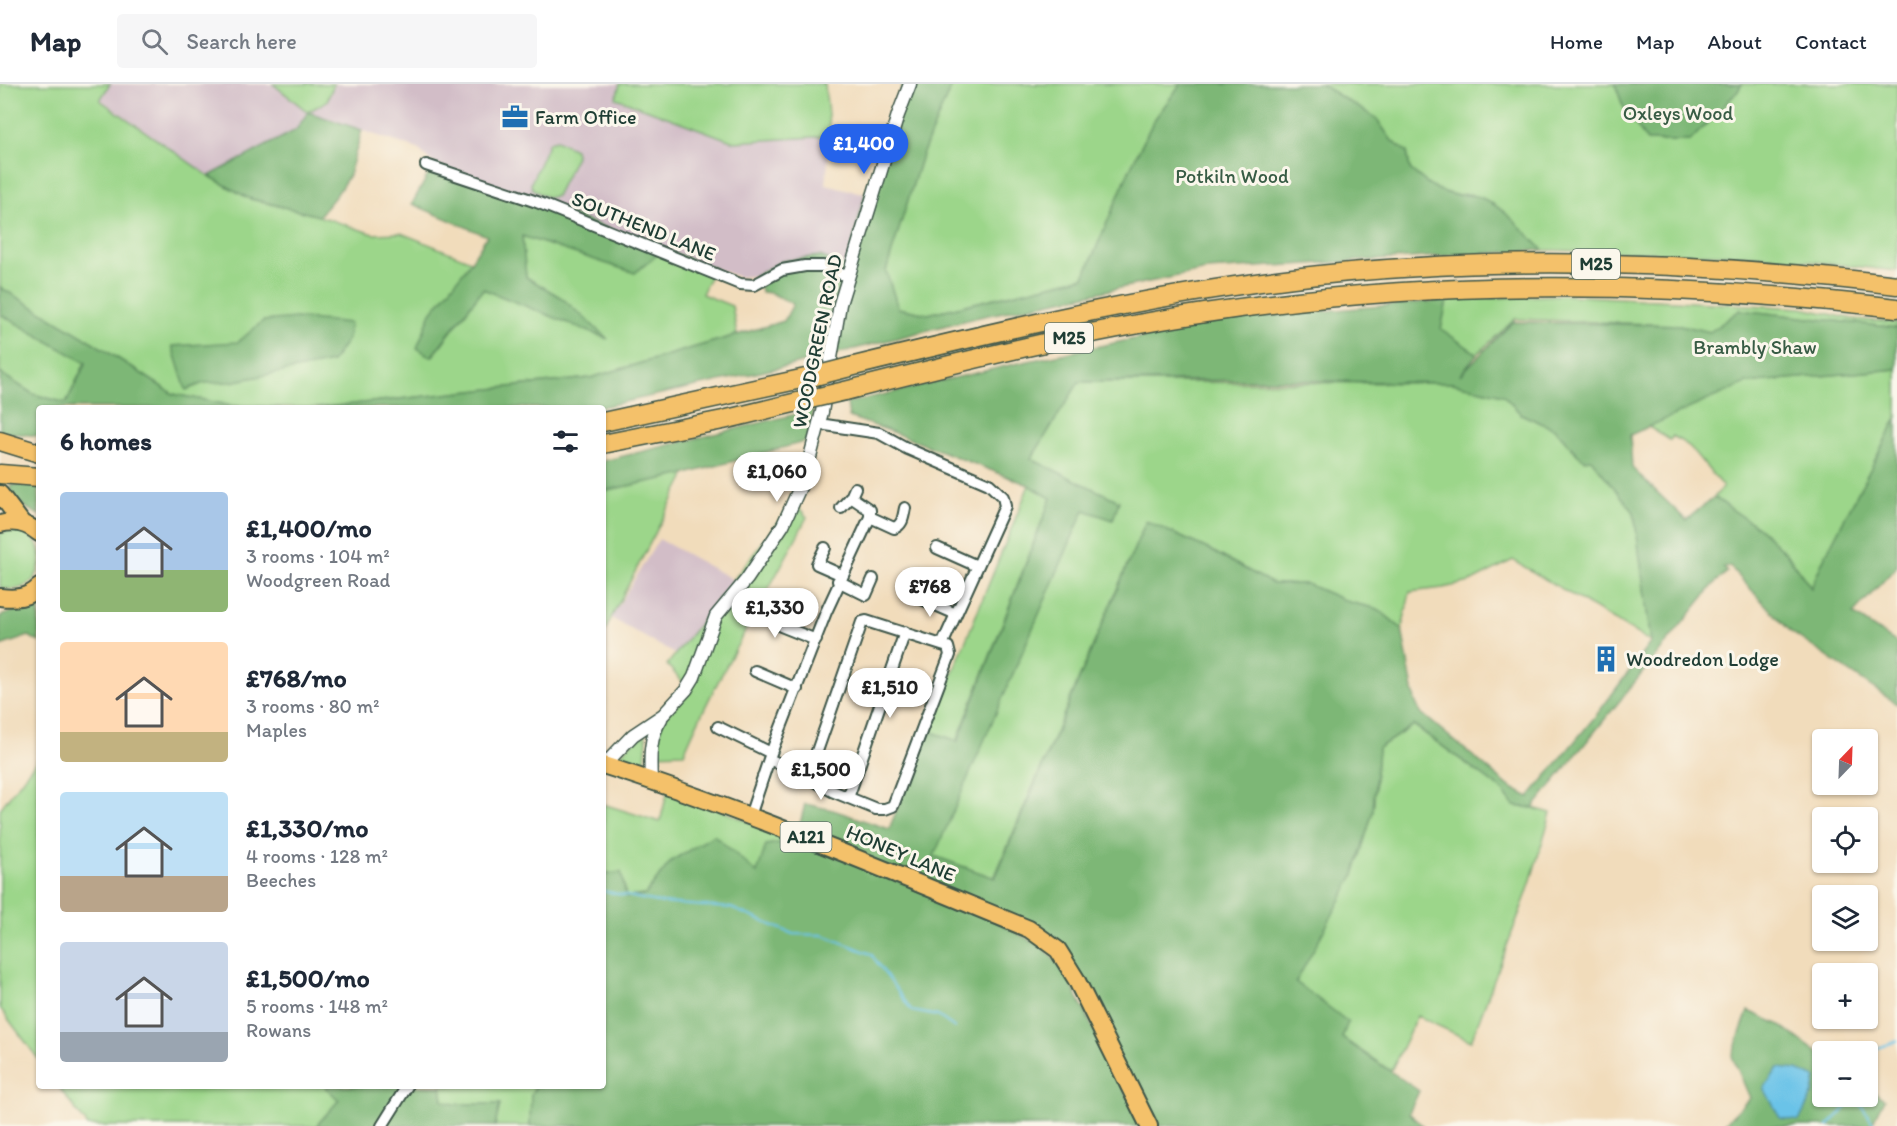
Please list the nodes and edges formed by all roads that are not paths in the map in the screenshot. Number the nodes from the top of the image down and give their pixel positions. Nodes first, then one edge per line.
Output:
1 (910, 84) edge
2 (426, 165) dead end
3 (848, 277) junction
4 (1897, 285) edge
5 (1897, 308) edge
6 (606, 422) edge
7 (819, 424) junction
8 (631, 439) junction
9 (0, 441) edge
10 (606, 443) edge
11 (606, 448) edge
12 (0, 453) edge
13 (36, 453) edge
14 (36, 454) edge
15 (0, 474) edge
16 (34, 476) edge
17 (0, 494) edge
18 (841, 508) dead end
19 (905, 508) dead end
20 (870, 517) junction
21 (22, 523) junction
22 (0, 524) edge
23 (36, 531) edge
24 (825, 548) dead end
25 (937, 548) dead end
26 (977, 566) junction
27 (840, 578) junction
28 (873, 579) dead end
29 (36, 591) edge
30 (915, 596) dead end
31 (4, 599) edge
32 (788, 610) dead end
33 (956, 614) junction
34 (905, 632) junction
35 (816, 640) junction
36 (942, 645) junction
37 (754, 671) dead end
38 (797, 689) junction
39 (663, 715) junction
40 (718, 727) dead end
41 (770, 756) junction
42 (606, 765) edge
43 (606, 769) edge
44 (808, 777) junction
45 (651, 780) junction
46 (848, 798) junction
47 (750, 816) junction
48 (405, 1089) edge
49 (382, 1126) edge
50 (1149, 1126) edge

1 - 3 street, WOODGREEN ROAD
2 - 3 street, SOUTHEND LANE
3 - 7 street, WOODGREEN ROAD
4 - 6 highway, M25, bridge
5 - 8 highway, M25, bridge
7 - 26 street
7 - 39 street, WOODGREEN ROAD
8 - 10 highway, M25
8 - 11 highway, M25
9 - 13 highway
12 - 14 highway
15 - 16 highway
17 - 21 main road
18 - 20 street
19 - 20 street
20 - 27 street
21 - 22 main road
21 - 23 main road
24 - 27 street
25 - 26 street
26 - 33 street
27 - 28 street
27 - 35 street
29 - 31 main road
30 - 33 street
32 - 35 street
33 - 36 street
34 - 36 street
34 - 44 street
34 - 46 street
35 - 38 street
36 - 46 street
37 - 38 street
38 - 41 street
39 - 42 street, WOODGREEN ROAD
39 - 45 street, WOODGREEN ROAD
40 - 41 street
41 - 44 street
41 - 47 street
43 - 45 main road, HONEY LANE / A121
44 - 46 street
45 - 47 main road, HONEY LANE / A121
47 - 50 main road, HONEY LANE / A121
48 - 49 street

